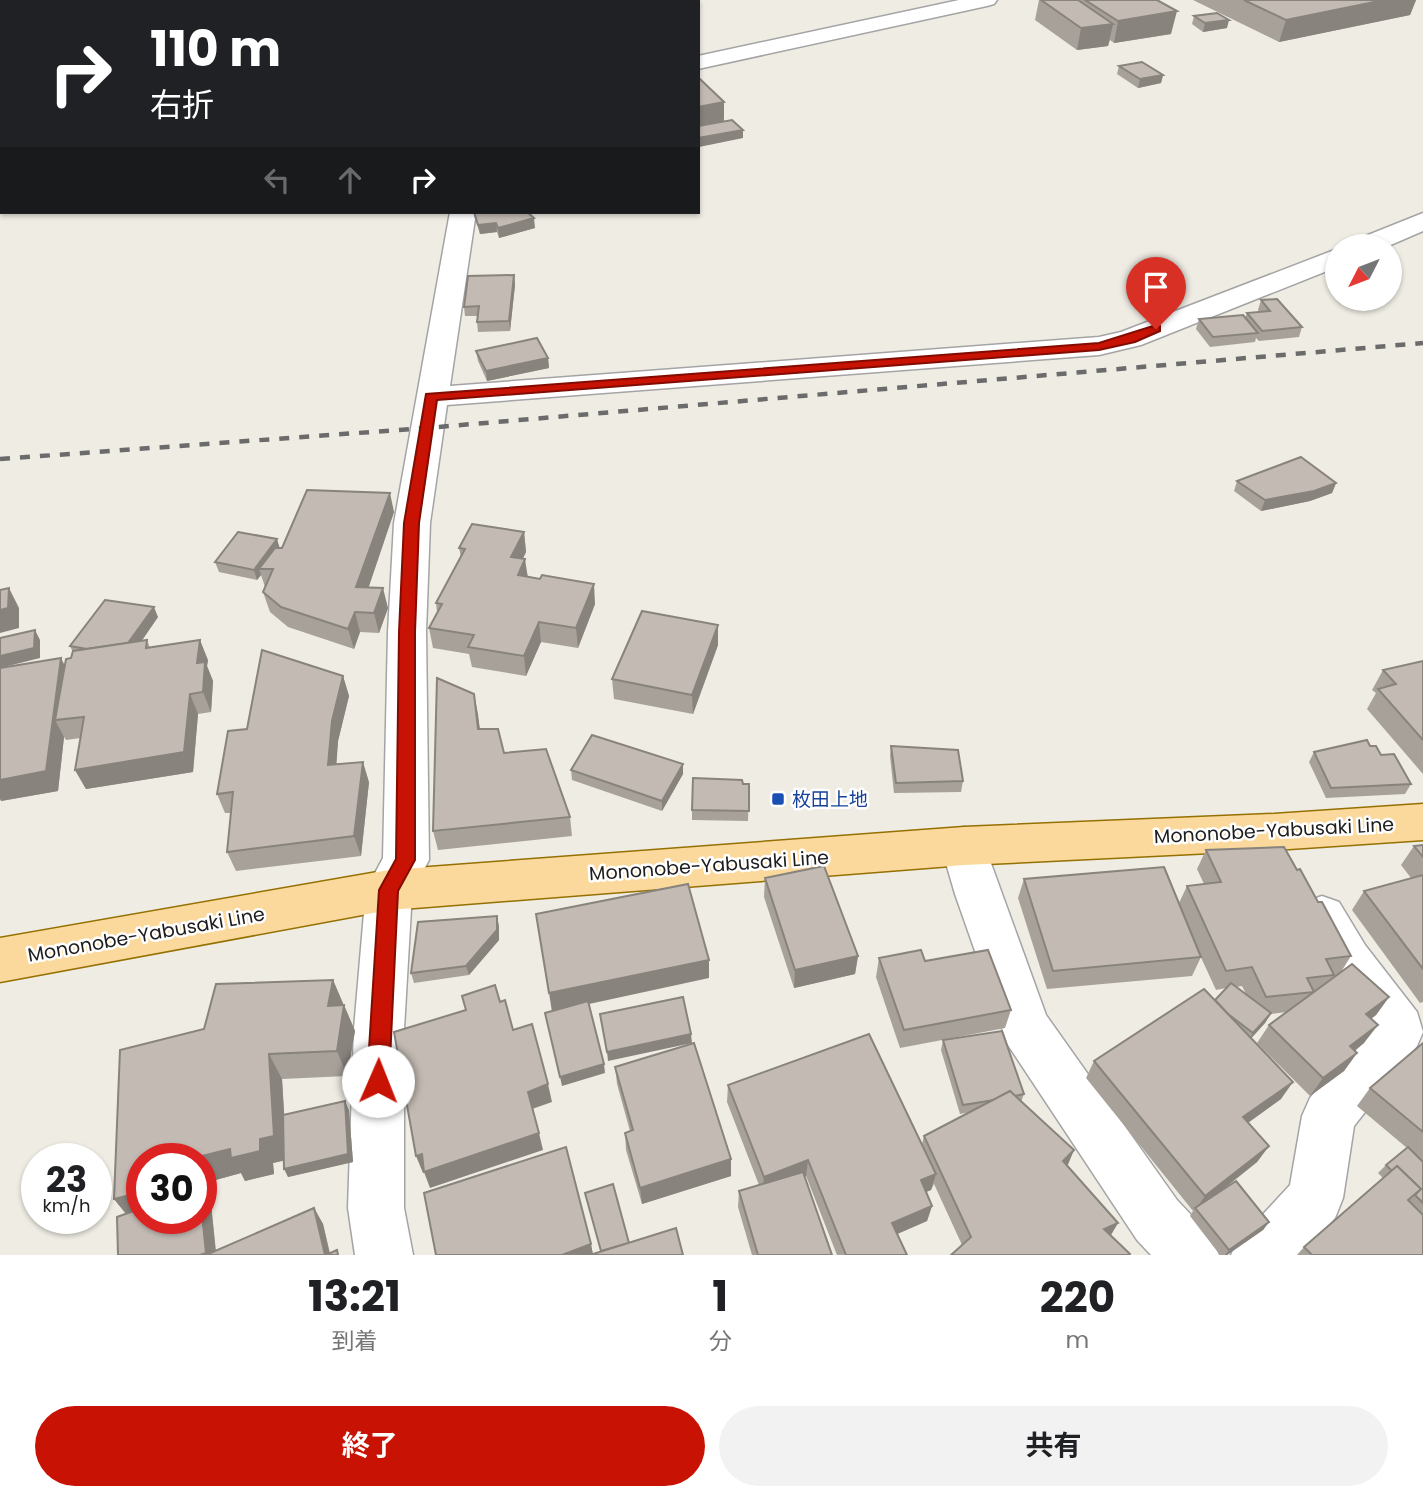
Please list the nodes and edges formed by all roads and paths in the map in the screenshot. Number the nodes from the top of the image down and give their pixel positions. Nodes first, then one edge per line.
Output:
1 (987, 0) edge
2 (700, 63) edge
3 (463, 214) edge
4 (1423, 221) edge
5 (1393, 234) edge
6 (1325, 262) edge
7 (430, 397) junction
8 (1423, 822) edge
9 (1274, 832) junction
10 (964, 845) junction
11 (389, 890) junction
12 (0, 960) edge
13 (384, 1255) edge
14 (1190, 1255) edge
15 (1260, 1255) edge

1 - 2 street
3 - 7 street
4 - 5 street
6 - 7 street
7 - 11 street
8 - 9 main road, Mononobe-Yabusaki Line
9 - 10 main road, Mononobe-Yabusaki Line
9 - 15 street
10 - 11 main road, Mononobe-Yabusaki Line
10 - 14 street
11 - 12 main road, Mononobe-Yabusaki Line
11 - 13 street

